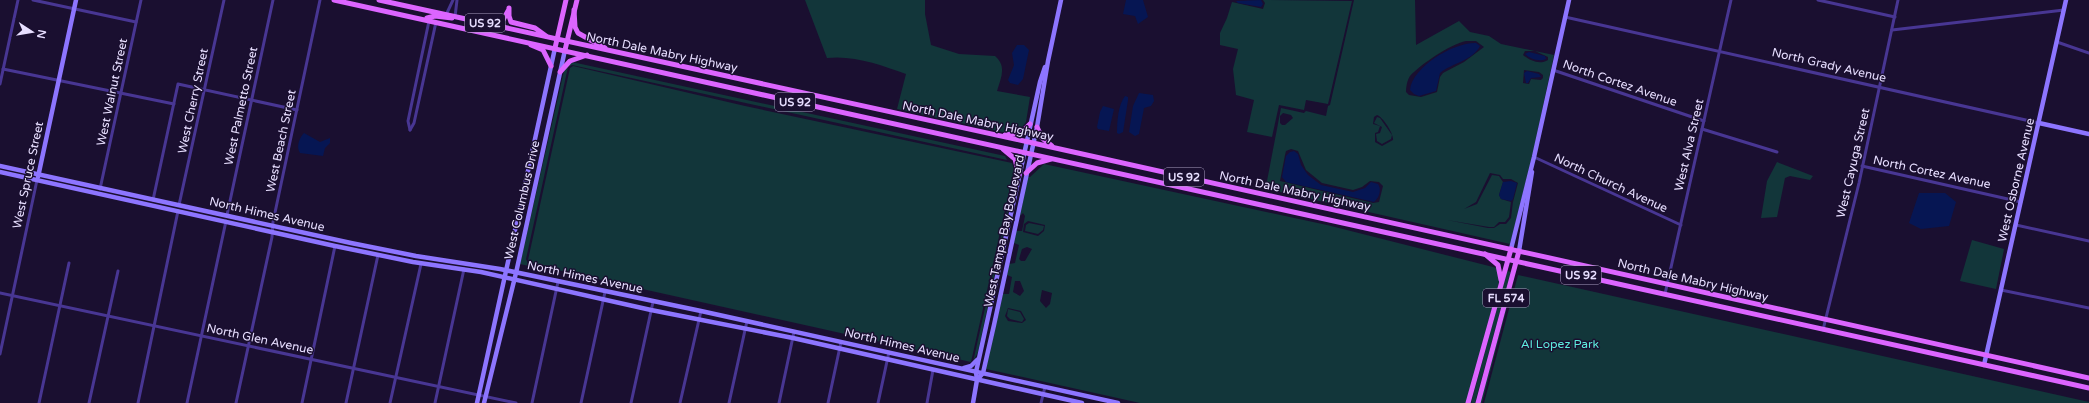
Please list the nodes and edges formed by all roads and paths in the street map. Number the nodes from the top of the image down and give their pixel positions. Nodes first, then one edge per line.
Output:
1 (18, 0) edge
2 (33, 0) edge
3 (76, 0) edge
4 (141, 0) edge
5 (224, 0) edge
6 (273, 0) edge
7 (320, 0) edge
8 (334, 0) edge
9 (379, 0) edge
10 (453, 0) edge
11 (457, 0) edge
12 (566, 0) edge
13 (576, 0) edge
14 (1061, 0) edge
15 (1568, 0) edge
16 (1731, 0) edge
17 (1818, 0) edge
18 (1898, 0) edge
19 (2066, 0) edge
20 (385, 1) junction
21 (74, 9) junction
22 (382, 10) junction
23 (574, 10) junction
24 (2064, 10) junction
25 (446, 15) junction
26 (1895, 16) junction
27 (455, 17) junction
28 (1565, 17) junction
29 (427, 19) junction
30 (136, 22) junction
31 (436, 22) junction
32 (490, 24) junction
33 (1892, 30) junction
34 (549, 37) junction
35 (557, 39) junction
36 (518, 40) junction
37 (567, 42) junction
38 (2057, 42) junction
39 (555, 48) junction
40 (565, 50) junction
41 (1720, 51) junction
42 (615, 52) junction
43 (2089, 53) edge
44 (588, 55) junction
45 (1048, 61) junction
46 (551, 66) junction
47 (3, 69) junction
48 (1553, 70) junction
49 (560, 72) junction
50 (58, 80) junction
51 (0, 84) edge
52 (1880, 87) junction
53 (204, 90) junction
54 (121, 93) junction
55 (826, 98) junction
56 (252, 100) junction
57 (174, 104) junction
58 (824, 108) junction
59 (297, 110) junction
60 (1704, 121) junction
61 (1030, 124) junction
62 (2039, 124) junction
63 (1037, 127) junction
64 (1702, 129) junction
65 (2089, 134) edge
66 (1001, 136) junction
67 (1026, 141) junction
68 (1033, 143) junction
69 (1001, 147) junction
70 (1055, 148) junction
71 (1024, 152) junction
72 (1777, 152) dead end
73 (1031, 154) junction
74 (1534, 157) junction
75 (531, 158) junction
76 (1053, 158) junction
77 (542, 160) junction
78 (0, 166) edge
79 (1862, 166) junction
80 (0, 172) edge
81 (1026, 173) junction
82 (38, 174) junction
83 (1019, 175) junction
84 (37, 180) junction
85 (100, 189) junction
86 (1271, 196) junction
87 (153, 200) junction
88 (2022, 202) junction
89 (179, 205) junction
90 (1269, 206) junction
91 (156, 207) junction
92 (1012, 208) junction
93 (1019, 209) junction
94 (178, 211) junction
95 (225, 215) junction
96 (1008, 221) junction
97 (226, 222) junction
98 (1016, 223) junction
99 (1681, 225) junction
100 (2016, 225) junction
101 (272, 226) junction
102 (272, 233) junction
103 (2089, 241) edge
104 (335, 246) junction
105 (378, 248) junction
106 (348, 249) junction
107 (1511, 249) junction
108 (1519, 251) junction
109 (1484, 253) junction
110 (378, 255) junction
111 (416, 256) junction
112 (1509, 259) junction
113 (1517, 261) junction
114 (69, 263) dead end
115 (421, 264) junction
116 (1000, 264) junction
117 (1007, 265) junction
118 (464, 269) junction
119 (118, 271) dead end
120 (507, 271) junction
121 (516, 273) junction
122 (506, 278) junction
123 (514, 279) junction
124 (558, 282) junction
125 (1501, 283) junction
126 (1668, 285) junction
127 (556, 289) junction
128 (2002, 290) junction
129 (0, 292) edge
130 (605, 292) junction
131 (1665, 294) junction
132 (12, 295) junction
133 (604, 299) junction
134 (652, 302) junction
135 (60, 306) junction
136 (2089, 308) edge
137 (651, 310) junction
138 (701, 311) junction
139 (107, 316) junction
140 (699, 319) junction
141 (1826, 320) junction
142 (747, 321) junction
143 (986, 324) junction
144 (994, 325) junction
145 (153, 326) junction
146 (775, 327) junction
147 (745, 328) junction
148 (1823, 330) junction
149 (794, 332) junction
150 (773, 334) junction
151 (201, 336) junction
152 (793, 338) junction
153 (1918, 340) junction
154 (841, 342) junction
155 (248, 346) junction
156 (839, 349) junction
157 (1916, 350) junction
158 (889, 352) junction
159 (980, 353) junction
160 (0, 354) edge
161 (1986, 356) junction
162 (311, 359) junction
163 (888, 360) junction
164 (1984, 365) junction
165 (353, 368) junction
166 (963, 369) junction
167 (933, 370) junction
168 (2055, 371) junction
169 (976, 372) junction
170 (983, 373) junction
171 (396, 377) junction
172 (2089, 378) edge
173 (977, 380) junction
174 (2053, 380) junction
175 (439, 386) junction
176 (1044, 387) junction
177 (2089, 388) edge
178 (1043, 394) junction
179 (479, 395) junction
180 (485, 396) junction
181 (39, 403) edge
182 (88, 403) edge
183 (138, 403) edge
184 (187, 403) edge
185 (236, 403) edge
186 (302, 403) edge
187 (346, 403) edge
188 (390, 403) edge
189 (435, 403) edge
190 (478, 403) edge
191 (484, 403) edge
192 (516, 403) edge
193 (532, 403) edge
194 (581, 403) edge
195 (631, 403) edge
196 (680, 403) edge
197 (729, 403) edge
198 (779, 403) edge
199 (828, 403) edge
200 (878, 403) edge
201 (927, 403) edge
202 (972, 403) edge
203 (1041, 403) edge
204 (1082, 403) edge
205 (1118, 403) edge
206 (1468, 403) edge
207 (1478, 403) edge

1 - 47 street
2 - 21 street
3 - 21 street, West Spruce Street
4 - 30 street, West Walnut Street
5 - 53 street, West Cherry Street
6 - 56 street, West Palmetto Street
7 - 59 street, West Beach Street
8 - 22 main road, US 92
9 - 20 main road, North Dale Mabry Highway / US 92
10 - 25 street
11 - 27 street
12 - 35 main road, West Columbus Drive
13 - 23 main road, West Columbus Drive
14 - 45 street, West Tampa Bay Boulevard
15 - 28 street
16 - 41 street, West Alva Street
17 - 26 street
18 - 26 street, West Cayuga Street
19 - 24 street, West Osborne Avenue
20 - 22 main road
20 - 25 main road, North Dale Mabry Highway / US 92
21 - 30 street
21 - 50 street, West Spruce Street
22 - 29 main road, US 92
23 - 37 main road, West Columbus Drive
23 - 42 main road
24 - 33 street
24 - 38 street, West Osborne Avenue
25 - 27 main road, North Dale Mabry Highway / US 92
26 - 33 street, West Cayuga Street
27 - 29 main road
27 - 32 main road, North Dale Mabry Highway / US 92
28 - 41 street, North Grady Avenue
28 - 48 street
29 - 31 main road, US 92
29 - 31 street
30 - 54 street, West Walnut Street
31 - 36 main road, US 92
32 - 34 main road, North Dale Mabry Highway / US 92
32 - 34 main road
33 - 52 street, West Cayuga Street
34 - 35 main road, North Dale Mabry Highway / US 92
35 - 37 main road, North Dale Mabry Highway / US 92
35 - 39 main road, West Columbus Drive
36 - 39 main road, US 92
36 - 46 main road
37 - 40 main road, West Columbus Drive
37 - 42 main road, North Dale Mabry Highway / US 92
38 - 43 street
38 - 62 street, West Osborne Avenue
39 - 40 main road, North Dale Mabry Highway / US 92
39 - 46 street, West Columbus Drive
40 - 44 main road, North Dale Mabry Highway / US 92
40 - 49 street, West Columbus Drive
41 - 52 street, North Grady Avenue
41 - 60 street, West Alva Street
42 - 55 main road, North Dale Mabry Highway / US 92
44 - 49 main road
44 - 58 main road, North Dale Mabry Highway / US 92
45 - 61 street, West Tampa Bay Boulevard
45 - 63 street, West Tampa Bay Boulevard
46 - 75 street, West Columbus Drive
47 - 50 street
47 - 51 street
48 - 60 street, North Cortez Avenue
48 - 74 street
49 - 77 street, West Columbus Drive
50 - 54 street
50 - 82 street, West Spruce Street
52 - 62 street, North Grady Avenue
52 - 79 street, West Cayuga Street
53 - 56 street
53 - 57 street
53 - 89 street, West Cherry Street
54 - 57 street
54 - 85 street, West Walnut Street
55 - 58 main road
55 - 66 main road, North Dale Mabry Highway / US 92
56 - 59 street
56 - 95 street, West Palmetto Street
57 - 87 street
58 - 69 main road, North Dale Mabry Highway / US 92
59 - 101 street, West Beach Street
60 - 64 street, West Alva Street
61 - 66 main road
61 - 67 street, West Tampa Bay Boulevard
62 - 65 street, North Grady Avenue
62 - 88 street, West Osborne Avenue
63 - 68 street, West Tampa Bay Boulevard
63 - 70 main road
64 - 72 street
64 - 99 street, West Alva Street
66 - 67 main road, North Dale Mabry Highway / US 92
67 - 68 main road, North Dale Mabry Highway / US 92
67 - 71 street, West Tampa Bay Boulevard
68 - 70 main road, North Dale Mabry Highway / US 92
68 - 73 street, West Tampa Bay Boulevard
69 - 71 main road, North Dale Mabry Highway / US 92
69 - 83 main road
70 - 86 main road, North Dale Mabry Highway / US 92
71 - 73 main road, North Dale Mabry Highway / US 92
71 - 83 street, West Tampa Bay Boulevard
73 - 76 main road, North Dale Mabry Highway / US 92
73 - 81 street, West Tampa Bay Boulevard
74 - 99 street, North Church Avenue
74 - 107 street
74 - 108 street
75 - 77 street
75 - 120 street, West Columbus Drive
76 - 81 main road
76 - 90 main road, North Dale Mabry Highway / US 92
77 - 121 street, West Columbus Drive
78 - 82 street, North Himes Avenue
79 - 88 street, North Cortez Avenue
79 - 141 street, West Cayuga Street
80 - 84 street, North Himes Avenue
81 - 93 street, West Tampa Bay Boulevard
82 - 84 street, West Spruce Street
82 - 85 street, North Himes Avenue
83 - 92 street, West Tampa Bay Boulevard
84 - 91 street, North Himes Avenue
84 - 132 street, West Spruce Street
85 - 87 street, North Himes Avenue
86 - 90 main road
86 - 107 main road, North Dale Mabry Highway / US 92
87 - 89 street, North Himes Avenue
88 - 100 street, West Osborne Avenue
89 - 91 street
89 - 95 street, North Himes Avenue
90 - 109 main road, North Dale Mabry Highway / US 92
91 - 94 street, North Himes Avenue
92 - 93 street
92 - 96 street, West Tampa Bay Boulevard
93 - 98 street, West Tampa Bay Boulevard
94 - 95 street
94 - 97 street, North Himes Avenue
94 - 145 street
95 - 101 street, North Himes Avenue
96 - 98 street
96 - 116 street, West Tampa Bay Boulevard
97 - 102 street, North Himes Avenue
97 - 151 street
98 - 117 street, West Tampa Bay Boulevard
99 - 126 street, West Alva Street
100 - 103 street
100 - 128 street, West Osborne Avenue
101 - 102 street, West Beach Street
101 - 105 street, North Himes Avenue
102 - 104 street, North Himes Avenue
102 - 155 street, West Beach Street
104 - 106 street, North Himes Avenue
104 - 162 street
105 - 106 street
105 - 111 street, North Himes Avenue
106 - 110 street, North Himes Avenue
107 - 108 main road, North Dale Mabry Highway / US 92
107 - 112 main road, FL 574
108 - 113 main road, FL 574
108 - 126 main road, North Dale Mabry Highway / US 92
109 - 112 main road, North Dale Mabry Highway / US 92
109 - 125 main road
110 - 111 street
110 - 115 street, North Himes Avenue
110 - 165 street
111 - 120 street, North Himes Avenue
112 - 113 main road, North Dale Mabry Highway / US 92
112 - 125 main road, FL 574
113 - 131 main road, North Dale Mabry Highway / US 92
113 - 207 main road, FL 574
114 - 135 street
115 - 118 street, North Himes Avenue
115 - 171 street
116 - 117 street
116 - 143 street, West Tampa Bay Boulevard
117 - 144 street, West Tampa Bay Boulevard
118 - 122 street, North Himes Avenue
118 - 175 street
119 - 139 street
120 - 121 street, North Himes Avenue
120 - 122 street, West Columbus Drive
121 - 123 street, West Columbus Drive
121 - 124 street, North Himes Avenue
122 - 123 street, North Himes Avenue
122 - 179 street, West Columbus Drive
123 - 127 street, North Himes Avenue
123 - 180 street, West Columbus Drive
124 - 127 street
124 - 130 street, North Himes Avenue
125 - 206 main road, FL 574
126 - 131 street, West Alva Street
126 - 141 main road, North Dale Mabry Highway / US 92
127 - 133 street, North Himes Avenue
127 - 193 street
128 - 136 street
128 - 161 street, West Osborne Avenue
129 - 132 street, North Glen Avenue
130 - 133 street
130 - 134 street, North Himes Avenue
131 - 148 main road, North Dale Mabry Highway / US 92
132 - 135 street, North Glen Avenue
132 - 160 street, West Spruce Street
133 - 137 street, North Himes Avenue
133 - 194 street
134 - 137 street
134 - 138 street, North Himes Avenue
135 - 139 street, North Glen Avenue
135 - 181 street
137 - 140 street, North Himes Avenue
137 - 195 street
138 - 140 street
138 - 142 street, North Himes Avenue
139 - 145 street, North Glen Avenue
139 - 182 street
140 - 147 street, North Himes Avenue
140 - 196 street
141 - 148 street, West Cayuga Street
141 - 153 main road, North Dale Mabry Highway / US 92
142 - 146 street, North Himes Avenue
142 - 147 street
143 - 144 street
143 - 159 street, West Tampa Bay Boulevard
144 - 170 street, West Tampa Bay Boulevard
145 - 151 street, North Glen Avenue
145 - 183 street
146 - 149 street, North Himes Avenue
146 - 150 street
147 - 150 street, North Himes Avenue
147 - 197 street
148 - 157 main road, North Dale Mabry Highway / US 92
149 - 152 street
149 - 154 street, North Himes Avenue
150 - 152 street, North Himes Avenue
151 - 155 street, North Glen Avenue
151 - 184 street
152 - 156 street, North Himes Avenue
152 - 198 street
153 - 157 main road
153 - 161 main road, North Dale Mabry Highway / US 92
154 - 156 street
154 - 158 street, North Himes Avenue
155 - 162 street, North Glen Avenue
155 - 185 street, West Beach Street
156 - 163 street, North Himes Avenue
156 - 199 street
157 - 164 main road, North Dale Mabry Highway / US 92
158 - 163 street
158 - 166 street, North Himes Avenue
159 - 166 street
159 - 169 street, West Tampa Bay Boulevard
161 - 164 street, West Osborne Avenue
161 - 168 main road, North Dale Mabry Highway / US 92
162 - 165 street, North Glen Avenue
162 - 186 street
163 - 167 street, North Himes Avenue
163 - 200 street
164 - 174 main road, North Dale Mabry Highway / US 92
165 - 171 street, North Glen Avenue
165 - 187 street
166 - 169 street, North Himes Avenue
167 - 173 street, North Himes Avenue
167 - 201 street
168 - 172 main road, North Dale Mabry Highway / US 92
168 - 174 main road
169 - 170 street, North Himes Avenue
169 - 173 street, West Tampa Bay Boulevard
170 - 173 street, West Tampa Bay Boulevard
170 - 176 street, North Himes Avenue
171 - 175 street, North Glen Avenue
171 - 188 street
173 - 178 street, North Himes Avenue
173 - 202 street, West Tampa Bay Boulevard
174 - 177 main road, North Dale Mabry Highway / US 92
175 - 179 street, North Glen Avenue
175 - 189 street
176 - 178 street
176 - 205 street, North Himes Avenue
178 - 203 street
178 - 204 street, North Himes Avenue
179 - 180 street, North Glen Avenue
179 - 190 street, West Columbus Drive
180 - 191 street, West Columbus Drive
180 - 192 street, North Glen Avenue

